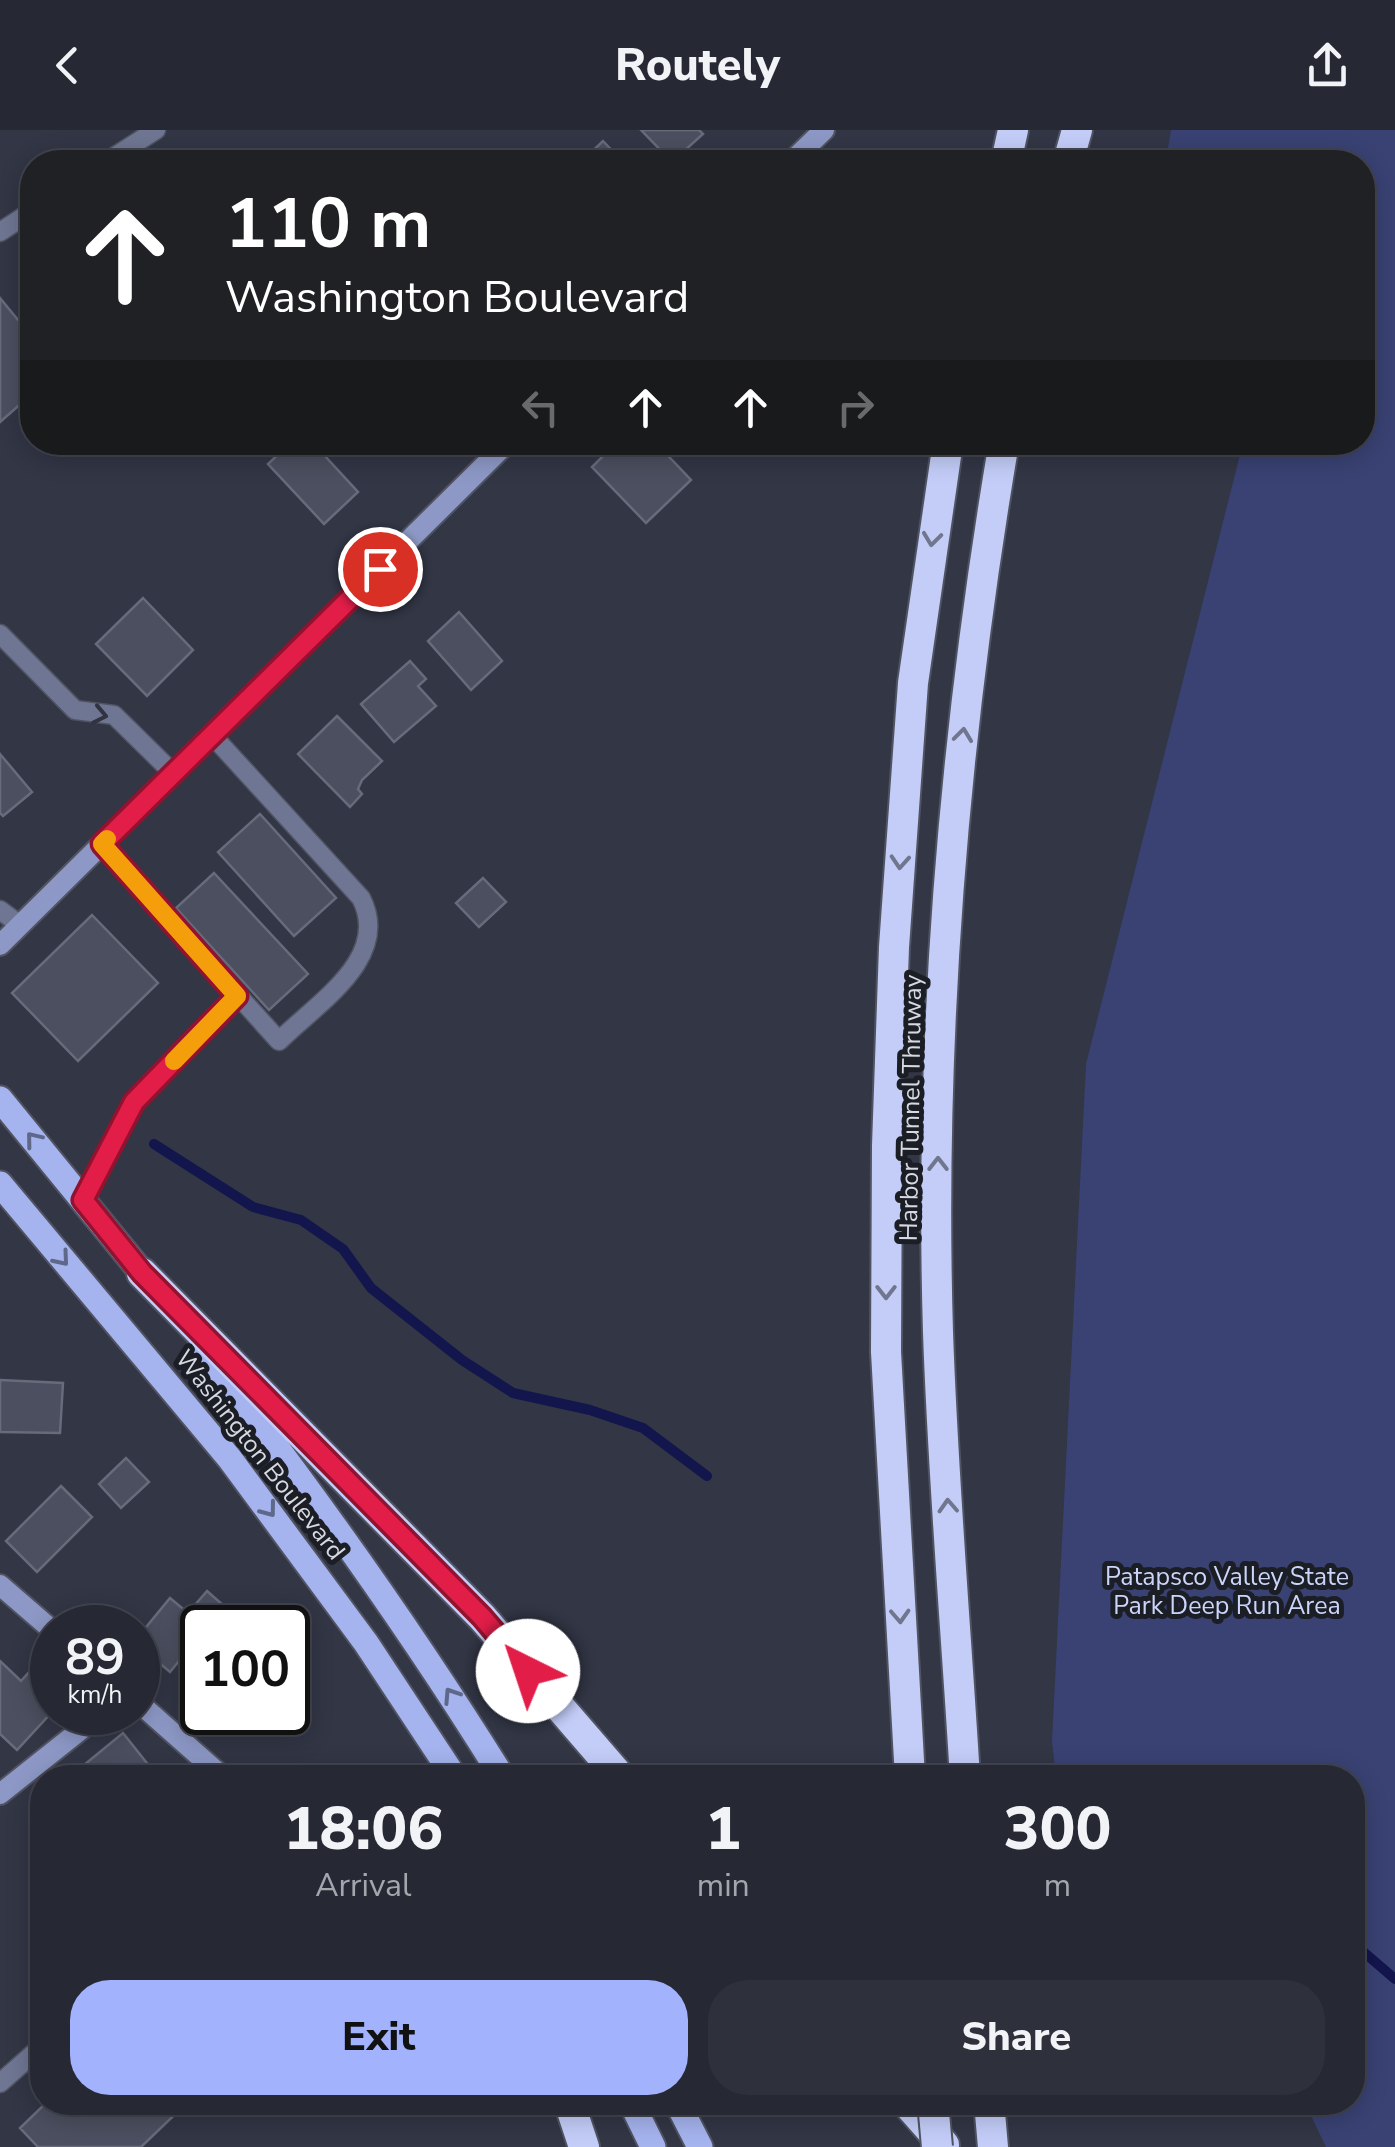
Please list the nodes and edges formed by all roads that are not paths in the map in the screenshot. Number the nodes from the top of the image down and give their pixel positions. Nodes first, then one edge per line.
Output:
1 (156, 130) edge
2 (824, 130) edge
3 (125, 150) edge
4 (803, 150) edge
5 (495, 455) edge
6 (946, 455) edge
7 (1002, 455) edge
8 (0, 634) edge
9 (212, 734) junction
10 (173, 773) junction
11 (102, 844) junction
12 (0, 910) edge
13 (20, 925) junction
14 (0, 945) edge
15 (237, 996) junction
16 (0, 1099) edge
17 (0, 1184) edge
18 (83, 1200) junction
19 (142, 1273) junction
20 (0, 1585) edge
21 (30, 1611) edge
22 (160, 1721) edge
23 (73, 1735) edge
24 (36, 1765) edge
25 (209, 1765) edge
26 (446, 1765) edge
27 (495, 1765) edge
28 (610, 1765) edge
29 (909, 1765) edge
30 (964, 1765) edge
31 (30, 1770) edge
32 (0, 1794) edge
33 (30, 2056) edge
34 (0, 2082) edge
35 (573, 2115) edge
36 (638, 2115) edge
37 (684, 2115) edge
38 (918, 2115) edge
39 (934, 2115) edge
40 (990, 2115) edge
41 (584, 2147) edge
42 (654, 2147) edge
43 (700, 2147) edge
44 (936, 2147) edge
45 (946, 2147) edge
46 (992, 2147) edge

1 - 3 lane
2 - 4 street
5 - 9 street
6 -> 29 highway, Harbor Tunnel Thruway
30 -> 7 highway, Harbor Tunnel Thruway
8 -> 10 lane
9 - 10 street
9 - 15 lane
10 - 11 street
11 - 13 street
11 - 15 lane
12 - 13 lane
13 - 14 street
15 - 18 lane
18 -> 16 main road, Washington Boulevard
17 -> 26 main road, Washington Boulevard
18 - 19 main road, Washington Boulevard
27 -> 19 main road, Washington Boulevard
19 - 28 highway
20 - 21 street
22 - 25 street
23 - 24 street
31 - 32 street
33 - 34 lane
35 - 41 highway
36 - 42 main road
37 - 43 main road
38 - 45 highway
39 - 44 highway, bridge
40 - 46 highway

